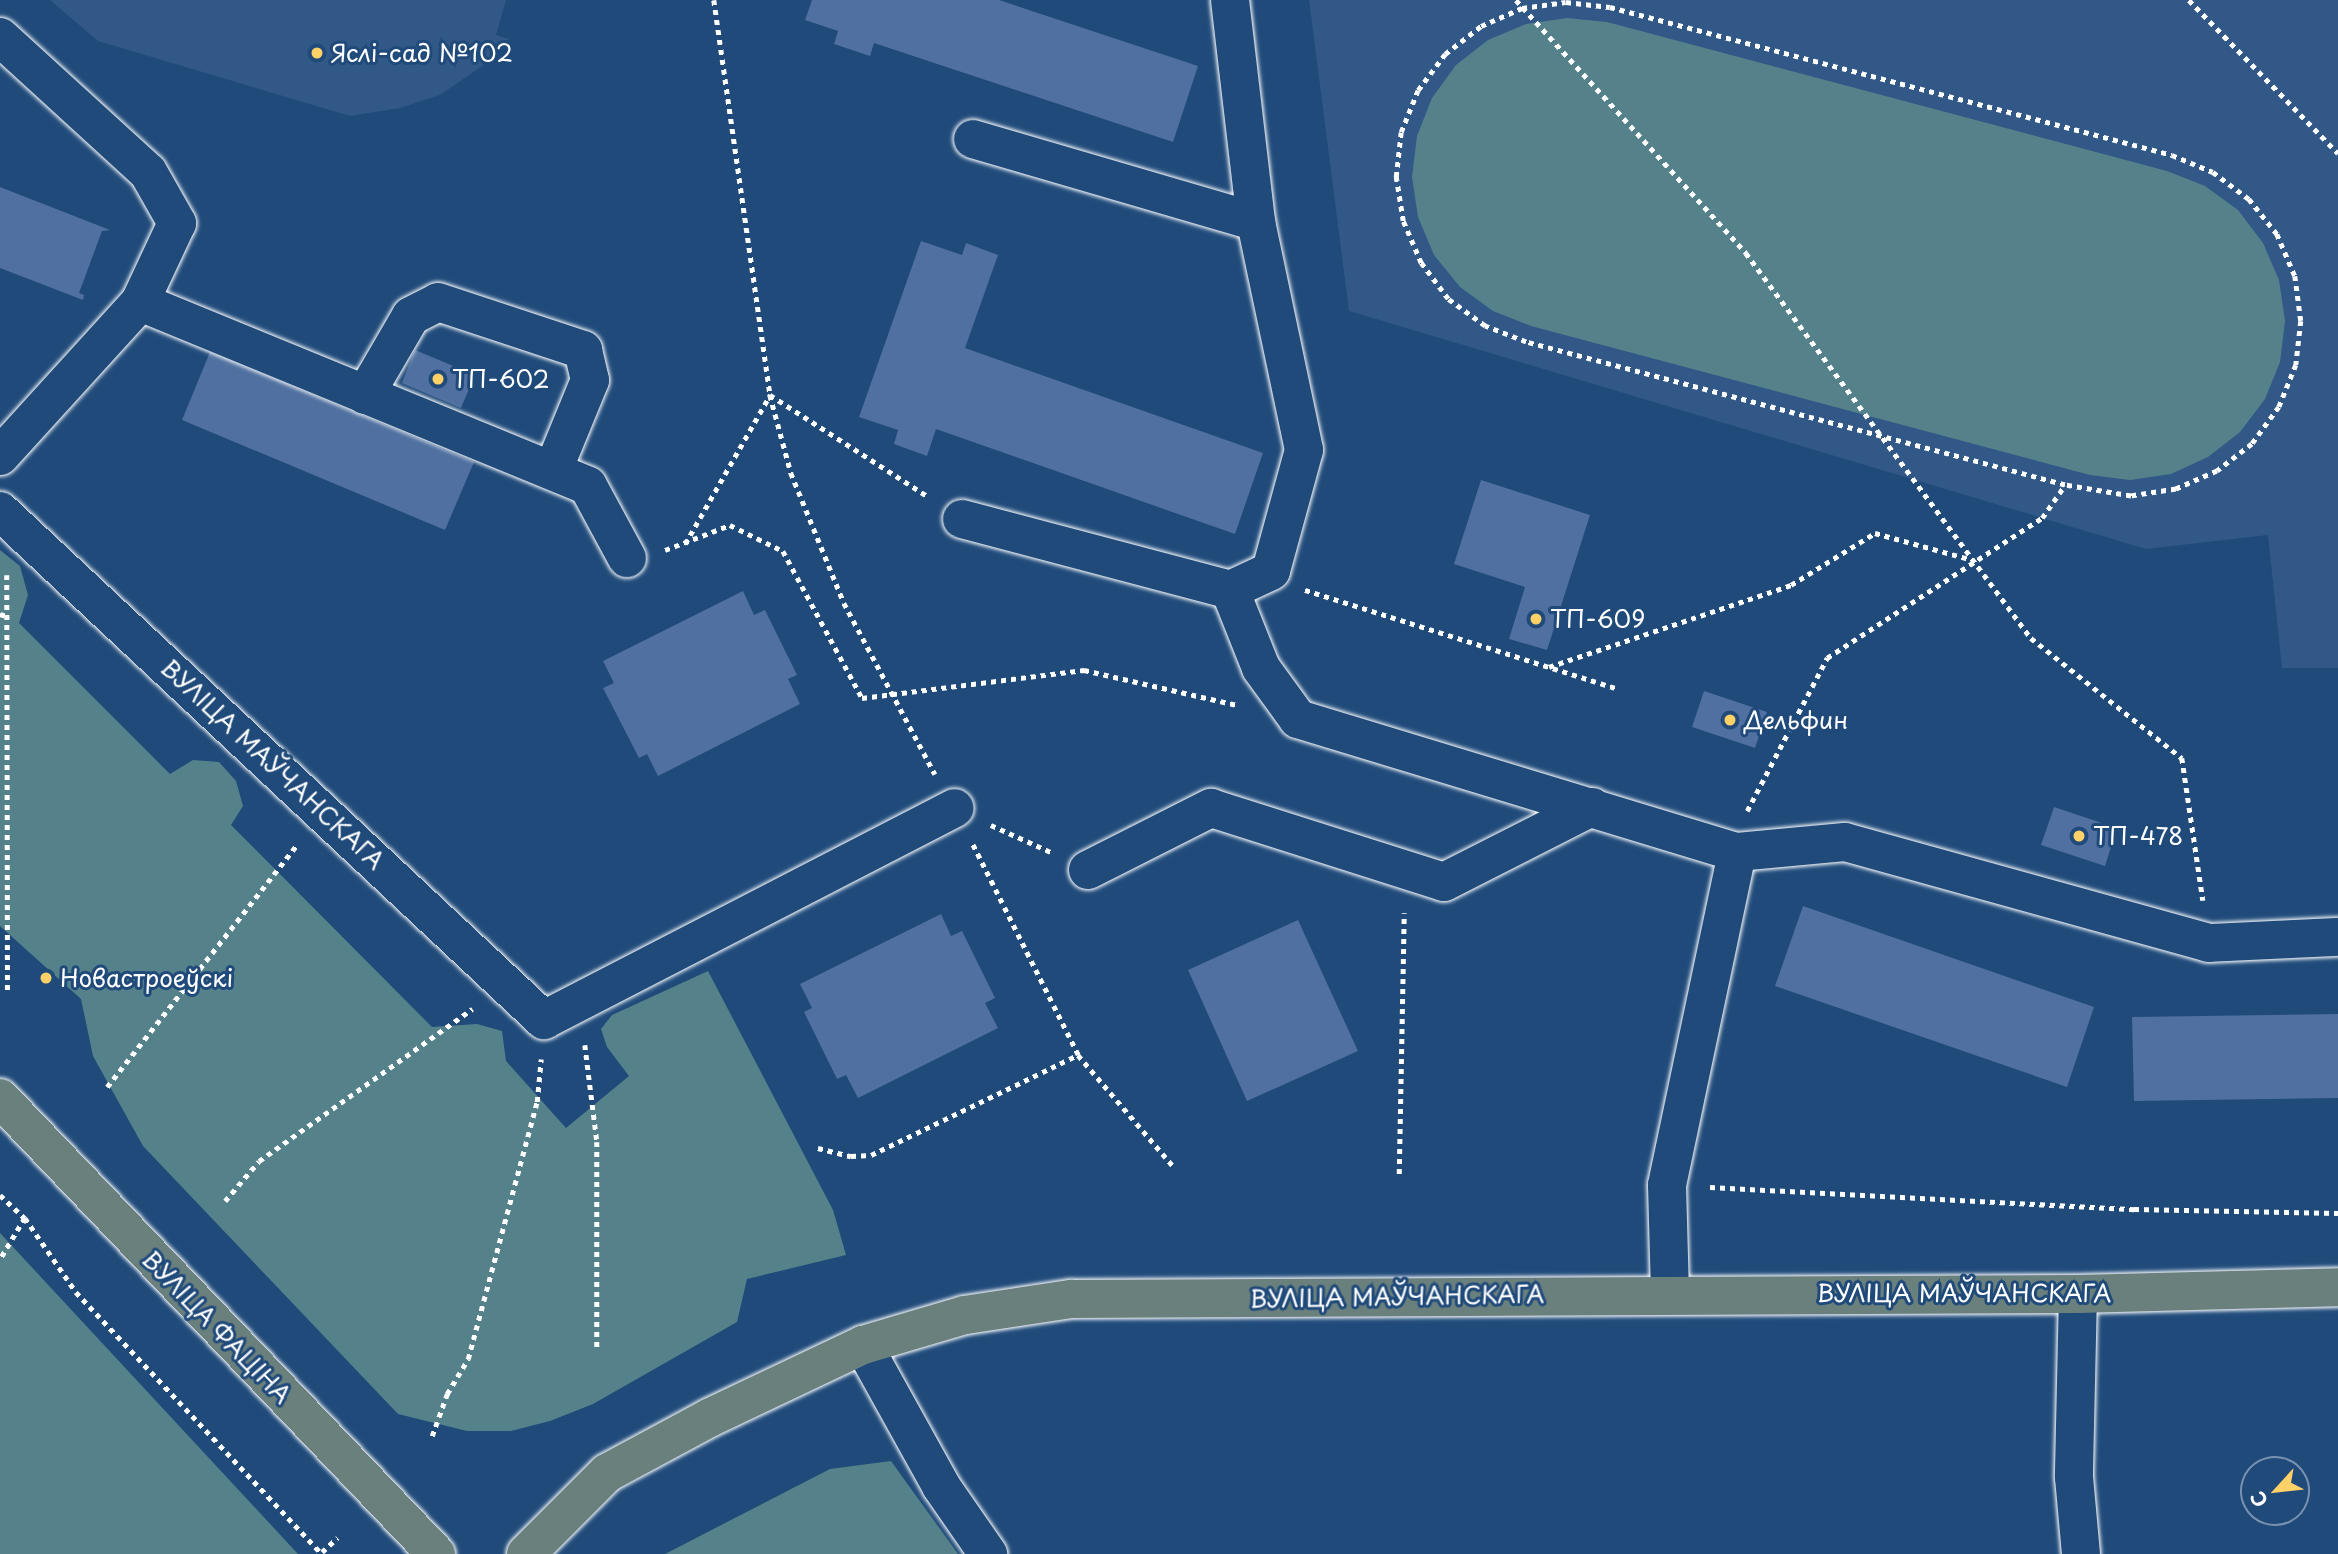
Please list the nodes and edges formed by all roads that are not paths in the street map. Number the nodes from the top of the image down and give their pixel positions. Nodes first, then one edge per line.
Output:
1 (1230, 0) edge
2 (0, 37) edge
3 (973, 139) dead end
4 (1256, 222) junction
5 (140, 302) junction
6 (365, 395) junction
7 (0, 456) edge
8 (553, 470) junction
9 (1, 511) edge
10 (962, 519) road end
11 (627, 558) road end
12 (1230, 590) junction
13 (1592, 807) junction
14 (954, 808) road end
15 (1732, 850) junction
16 (1088, 870) road end
17 (2338, 937) edge
18 (0, 1098) edge
19 (2338, 1287) edge
20 (1670, 1293) junction
21 (2078, 1294) junction
22 (863, 1345) junction
23 (436, 1554) edge
24 (526, 1554) edge
25 (988, 1554) edge
26 (2081, 1554) edge

1 - 4 street
2 - 5 street
3 - 4 street
4 - 12 street
5 - 6 street
5 - 7 street
6 - 8 street
6 - 8 street
8 - 11 street
9 - 14 street, ВУЛІЦА МАЎЧАНСКАГА
10 - 12 street
12 - 13 street
13 - 15 street
13 - 16 street
15 - 17 street
15 - 20 street
18 - 23 main road, ВУЛІЦА ФАЦІНА
19 - 21 main road, ВУЛІЦА МАЎЧАНСКАГА
20 - 21 main road, ВУЛІЦА МАЎЧАНСКАГА
20 - 22 main road, ВУЛІЦА МАЎЧАНСКАГА
21 - 26 street
22 - 24 main road, ВУЛІЦА МАЎЧАНСКАГА
22 - 25 street

